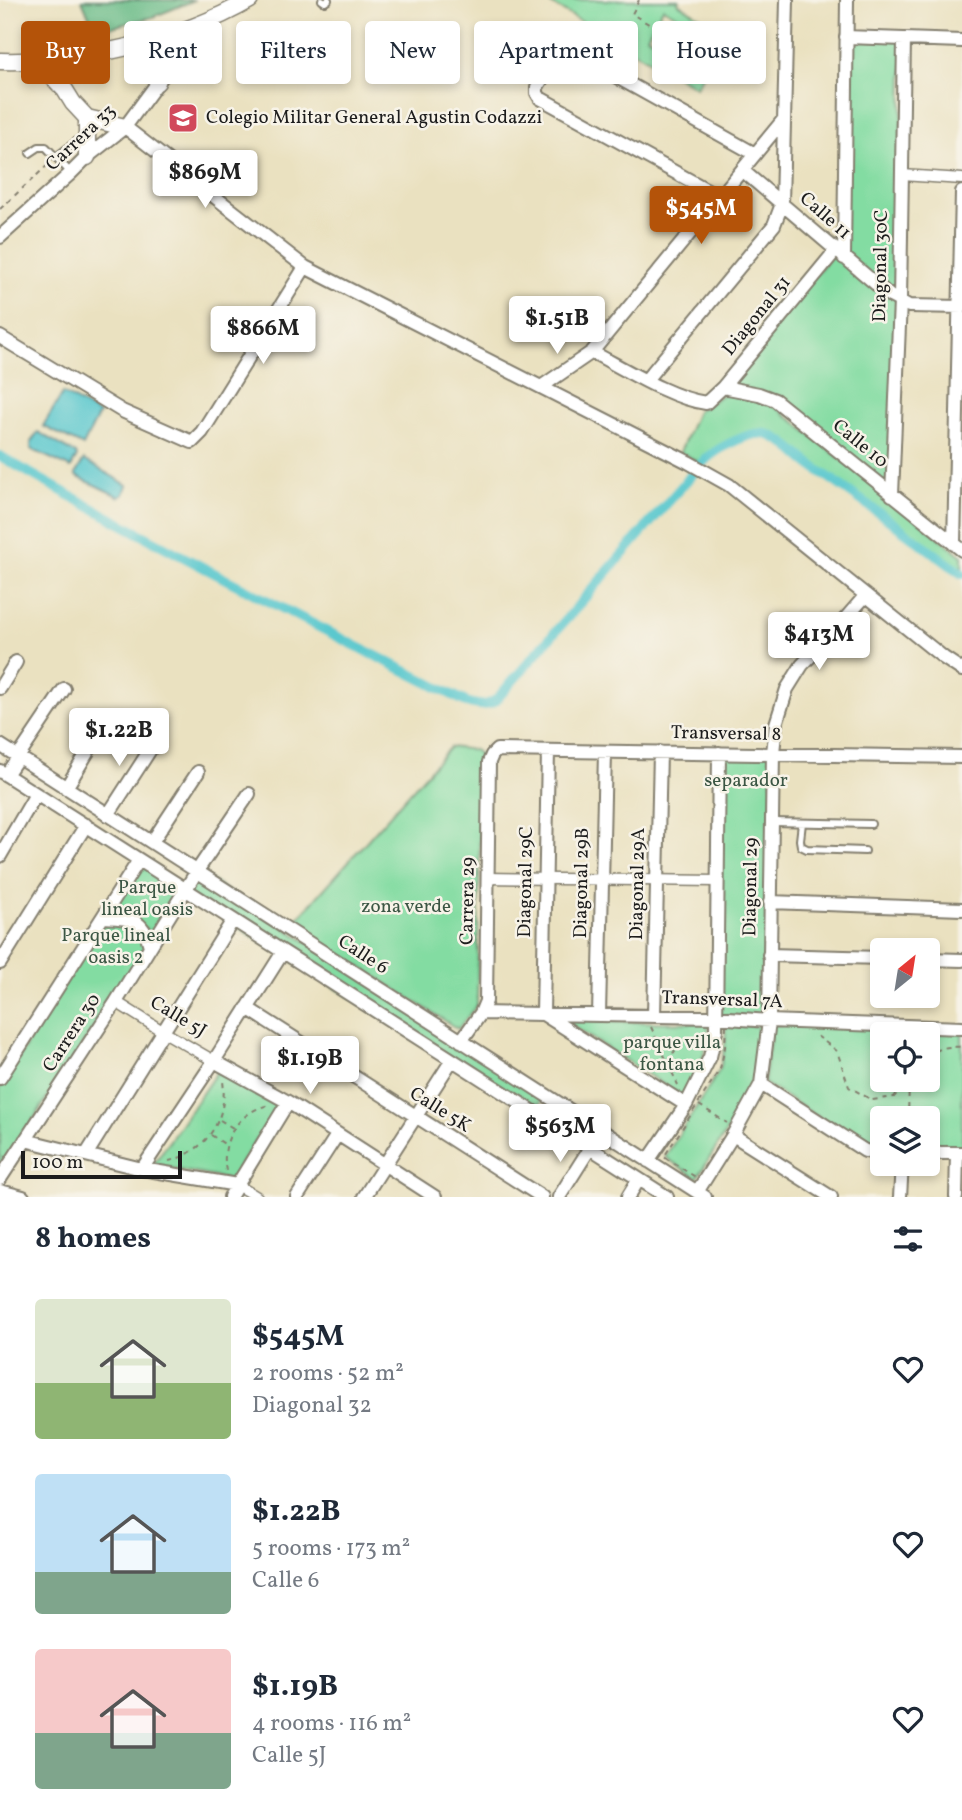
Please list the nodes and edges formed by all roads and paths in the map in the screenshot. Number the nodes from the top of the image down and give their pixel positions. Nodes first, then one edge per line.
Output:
1 (250, 0) edge
2 (322, 0) edge
3 (328, 0) edge
4 (639, 0) edge
5 (787, 0) edge
6 (847, 0) edge
7 (204, 21) edge
8 (652, 26) dead end
9 (846, 37) junction
10 (904, 39) junction
11 (962, 41) edge
12 (0, 61) edge
13 (21, 62) edge
14 (59, 84) edge
15 (66, 84) edge
16 (156, 84) edge
17 (65, 90) junction
18 (784, 119) junction
19 (87, 126) junction
20 (125, 127) junction
21 (30, 153) dead end
22 (755, 154) junction
23 (55, 157) junction
24 (87, 157) junction
25 (742, 170) junction
26 (71, 173) junction
27 (902, 175) junction
28 (962, 179) edge
29 (962, 192) edge
30 (720, 197) junction
31 (782, 204) junction
32 (0, 209) edge
33 (0, 237) edge
34 (840, 254) junction
35 (305, 267) junction
36 (900, 301) junction
37 (961, 307) edge
38 (0, 337) edge
39 (592, 352) junction
40 (646, 380) junction
41 (541, 387) junction
42 (723, 387) junction
43 (959, 434) edge
44 (892, 495) junction
45 (958, 547) edge
46 (866, 595) junction
47 (16, 662) dead end
48 (962, 670) edge
49 (0, 688) edge
50 (64, 690) dead end
51 (107, 720) dead end
52 (157, 739) dead end
53 (0, 745) edge
54 (548, 751) junction
55 (605, 752) junction
56 (660, 752) junction
57 (719, 753) junction
58 (774, 753) junction
59 (492, 755) joint
60 (18, 757) junction
61 (962, 757) edge
62 (198, 772) dead end
63 (3, 773) edge
64 (66, 788) junction
65 (36, 794) junction
66 (249, 794) dead end
67 (108, 815) junction
68 (772, 822) junction
69 (802, 823) junction
70 (871, 824) dead end
71 (86, 825) junction
72 (152, 842) junction
73 (865, 851) dead end
74 (1, 854) edge
75 (139, 860) junction
76 (197, 872) junction
77 (487, 878) junction
78 (546, 878) junction
79 (602, 879) junction
80 (657, 880) junction
81 (717, 881) junction
82 (186, 889) junction
83 (770, 902) junction
84 (962, 909) edge
85 (103, 916) junction
86 (233, 920) junction
87 (150, 946) junction
88 (284, 952) junction
89 (769, 955) junction
90 (870, 958) edge
91 (940, 959) edge
92 (962, 960) edge
93 (0, 963) edge
94 (116, 1002) junction
95 (247, 1008) junction
96 (481, 1013) junction
97 (543, 1014) junction
98 (599, 1015) junction
99 (715, 1017) junction
100 (652, 1019) junction
101 (769, 1021) junction
102 (962, 1028) edge
103 (810, 1031) dead end
104 (164, 1032) junction
105 (657, 1040) junction
106 (461, 1041) junction
107 (962, 1047) edge
108 (940, 1049) edge
109 (452, 1060) junction
110 (214, 1061) junction
111 (667, 1061) junction
112 (2, 1071) edge
113 (221, 1074) dead end
114 (761, 1084) junction
115 (678, 1085) dead end
116 (898, 1092) edge
117 (545, 1095) junction
118 (288, 1102) junction
119 (272, 1105) dead end
120 (692, 1105) junction
121 (534, 1112) junction
122 (415, 1117) junction
123 (219, 1120) junction
124 (233, 1128) junction
125 (732, 1130) junction
126 (210, 1135) junction
127 (337, 1135) junction
128 (25, 1140) junction
129 (226, 1145) junction
130 (590, 1148) junction
131 (870, 1152) edge
132 (940, 1153) edge
133 (960, 1153) edge
134 (86, 1155) junction
135 (648, 1161) junction
136 (166, 1162) dead end
137 (384, 1166) junction
138 (142, 1169) junction
139 (227, 1175) dead end
140 (901, 1176) edge
141 (0, 1179) edge
142 (639, 1180) junction
143 (237, 1185) junction
144 (0, 1191) edge
145 (701, 1194) edge
146 (432, 1196) edge
147 (23, 1197) edge
148 (230, 1197) edge
149 (257, 1197) edge
150 (298, 1197) edge
151 (364, 1197) edge
152 (542, 1197) edge
153 (559, 1197) edge
154 (628, 1197) edge
155 (667, 1197) edge
156 (831, 1197) edge
157 (900, 1197) edge
158 (957, 1197) edge

1 - 7 street
2 - 3 lane
4 - 8 path
5 - 18 street
6 - 9 street
9 - 10 street
9 - 34 street
10 - 11 street
10 - 27 street, Diagonal 30C
12 - 13 street
14 - 17 street
15 - 17 street
16 - 20 street, Carrera 33
17 - 19 street
18 - 22 street
18 - 31 street
19 - 20 street
19 - 23 lane
19 - 24 street
20 - 24 street, Carrera 33
20 - 35 street
21 - 23 lane
22 - 25 street
22 - 30 street
23 - 26 lane
23 - 32 path
24 - 26 street, Carrera 33
25 - 30 street
25 - 31 street, Calle 11
26 - 33 street, Carrera 33
27 - 28 street
27 - 36 street, Diagonal 30C
29 - 37 street
30 - 39 street
31 - 34 street, Calle 11
31 - 40 street
34 - 36 street, Calle 11
34 - 42 street, Diagonal 31
35 - 38 street
35 - 41 street
36 - 37 street, Calle 11
36 - 44 street, Diagonal 30C
37 - 43 street
39 - 40 street
39 - 41 street
40 - 42 street, Diagonal 31
41 - 46 street
42 - 44 street, Calle 10
43 - 45 street
44 - 45 street, Calle 10
46 - 48 street
46 - 58 street, Diagonal 29
47 - 49 street
50 - 60 street
51 - 64 street
52 - 67 street
53 - 60 street, Calle 6
54 - 55 street, Transversal 8
54 - 59 street, Transversal 8
54 - 78 street, Diagonal 29C
55 - 56 street, Transversal 8
55 - 79 street, Diagonal 29B
56 - 57 street, Transversal 8
56 - 80 street, Diagonal 29A
57 - 58 street, Transversal 8
57 - 81 street, Diagonal 29
58 - 61 street, Transversal 8
58 - 68 street, Diagonal 29
59 - 77 street, Carrera 29
60 - 63 street
60 - 64 street, Calle 6
62 - 72 street
63 - 65 street, Calle 6
64 - 67 street, Calle 6
65 - 71 street, Calle 6
65 - 74 street
66 - 76 street, Carrera 30
67 - 72 street, Calle 6
68 - 69 lane
68 - 83 street, Diagonal 29
69 - 70 lane
69 - 73 lane
71 - 75 street, Calle 6
71 - 93 street
72 - 76 street, Calle 6
75 - 82 street, Calle 6
75 - 85 street, Carrera 30
76 - 82 street, Carrera 30
76 - 106 street, Calle 6
77 - 78 street
77 - 96 street, Carrera 29
78 - 79 street
78 - 97 street, Diagonal 29C
79 - 80 street
79 - 98 street, Diagonal 29B
80 - 81 street
80 - 100 street, Diagonal 29A
81 - 99 street, Diagonal 29
82 - 86 street, Calle 6
82 - 87 street, Carrera 30
83 - 84 street
83 - 89 street, Diagonal 29
85 - 87 street
85 - 112 street, Carrera 30
86 - 88 street, Calle 6
86 - 104 street
87 - 94 street, Carrera 30
88 - 95 street
88 - 109 street, Calle 6
89 - 90 street
89 - 101 street, Diagonal 29
91 - 92 street
94 - 104 street, Calle 5J
94 - 128 street, Carrera 30
95 - 110 street
95 - 122 street, Calle 5K
96 - 97 street, Transversal 7A
96 - 106 street, Carrera 29
97 - 98 street, Transversal 7A
97 - 120 street
98 - 100 street, Transversal 7A
99 - 100 street, Transversal 7A
99 - 101 street, Transversal 7A
99 - 120 street, Diagonal 29
100 - 105 path
101 - 102 street, Transversal 7A
101 - 114 street, Diagonal 29
103 - 116 path
104 - 110 street, Calle 5J
104 - 134 street
105 - 111 path
105 - 111 path
106 - 117 street, Calle 6
107 - 108 path
109 - 121 street, Calle 6
109 - 122 street
110 - 118 street, Calle 5J
110 - 138 street
111 - 115 path
113 - 123 path
114 - 125 street, Diagonal 29
114 - 131 street
117 - 121 street
117 - 135 street, Calle 6
118 - 127 street, Calle 5J
118 - 143 street
119 - 124 path
120 - 125 path
120 - 125 path
120 - 125 path
120 - 135 street, Diagonal 29
121 - 130 street, Calle 6
122 - 137 street
122 - 152 street, Calle 5K
123 - 124 path
123 - 126 path
124 - 129 path
125 - 145 street, Diagonal 29
125 - 156 street
126 - 129 path
126 - 136 path
127 - 137 street, Calle 5J
127 - 150 street
128 - 134 street
128 - 141 street, Carrera 30
129 - 139 path
130 - 142 street, Calle 6
130 - 153 street
132 - 133 street
133 - 158 street
134 - 138 street
135 - 145 street, Calle 6
137 - 146 street, Calle 5J
137 - 151 street
138 - 143 street
140 - 157 street
142 - 154 street
142 - 155 street, Calle 6
143 - 148 street
143 - 149 street
144 - 147 street

